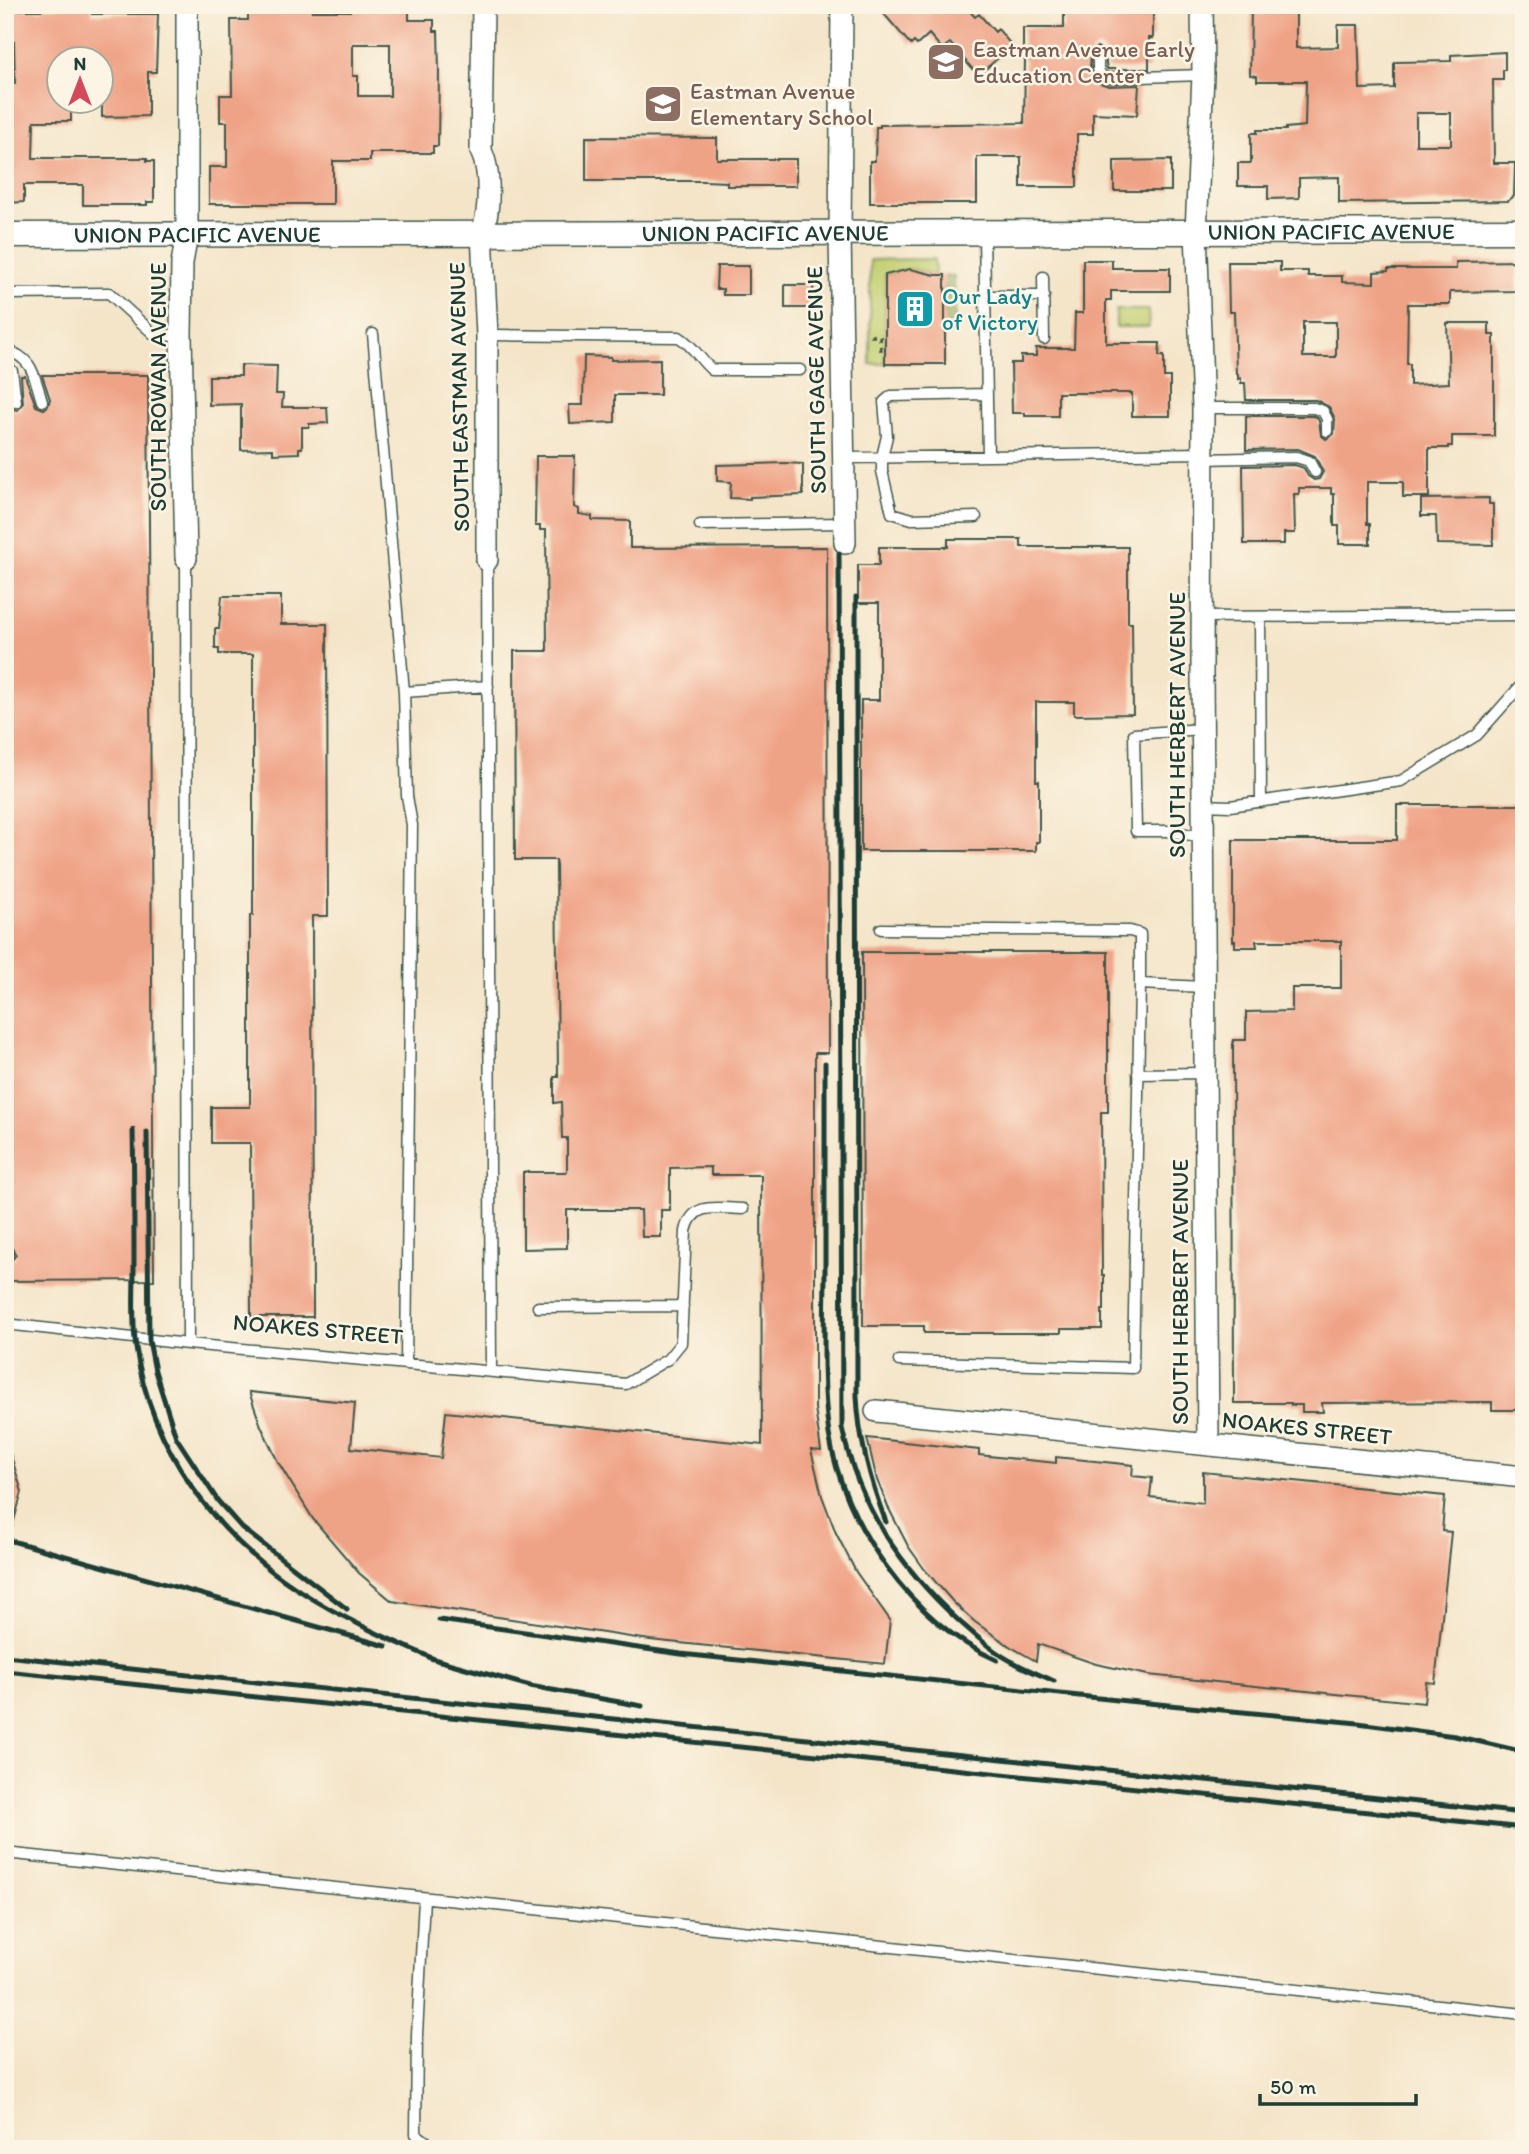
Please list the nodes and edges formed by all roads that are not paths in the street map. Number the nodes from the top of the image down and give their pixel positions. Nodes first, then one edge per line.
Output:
1 (187, 5) edge
2 (483, 5) edge
3 (842, 5) edge
4 (1202, 5) edge
5 (1098, 55) dead end
6 (1203, 75) junction
7 (1524, 231) edge
8 (1196, 232) junction
9 (482, 233) junction
10 (840, 233) junction
11 (985, 234) junction
12 (5, 235) edge
13 (187, 235) junction
14 (1043, 277) dead end
15 (5, 294) edge
16 (986, 296) junction
17 (1044, 296) junction
18 (373, 334) dead end
19 (181, 335) junction
20 (487, 335) junction
21 (1044, 339) dead end
22 (5, 350) edge
23 (5, 363) edge
24 (800, 370) dead end
25 (987, 394) junction
26 (16, 401) dead end
27 (43, 401) dead end
28 (1203, 408) junction
29 (1327, 431) dead end
30 (988, 456) junction
31 (1203, 456) junction
32 (882, 457) junction
33 (845, 458) junction
34 (1315, 472) dead end
35 (976, 517) dead end
36 (700, 525) dead end
37 (845, 533) joint
38 (186, 558) joint
39 (487, 560) joint
40 (1524, 615) edge
41 (1202, 617) junction
42 (1260, 617) junction
43 (1524, 682) edge
44 (488, 686) junction
45 (404, 692) junction
46 (1202, 729) junction
47 (1261, 802) junction
48 (1203, 805) junction
49 (1203, 836) junction
50 (880, 929) dead end
51 (1140, 984) junction
52 (1204, 987) junction
53 (1205, 1073) junction
54 (1138, 1074) junction
55 (743, 1209) dead end
56 (683, 1306) junction
57 (538, 1307) dead end
58 (5, 1324) edge
59 (188, 1344) junction
60 (899, 1361) dead end
61 (406, 1363) junction
62 (491, 1371) junction
63 (876, 1411) dead end
64 (1208, 1444) junction
65 (1524, 1477) edge
66 (5, 1853) edge
67 (424, 1898) junction
68 (1524, 2014) edge
69 (436, 2149) edge

1 - 13 street, SOUTH ROWAN AVENUE
2 - 9 street, SOUTH EASTMAN AVENUE
3 - 10 street, SOUTH GAGE AVENUE
4 - 6 street, SOUTH HERBERT AVENUE
5 - 6 lane
6 - 8 street, SOUTH HERBERT AVENUE
7 - 8 street, UNION PACIFIC AVENUE
8 - 11 street, UNION PACIFIC AVENUE
8 - 28 street, SOUTH HERBERT AVENUE
9 - 10 street, UNION PACIFIC AVENUE
9 - 13 street, UNION PACIFIC AVENUE
9 - 20 street, SOUTH EASTMAN AVENUE
10 - 11 street, UNION PACIFIC AVENUE
10 - 33 street, SOUTH GAGE AVENUE
11 - 16 lane
12 - 13 street, UNION PACIFIC AVENUE
13 - 19 street, SOUTH ROWAN AVENUE
14 - 17 lane
15 - 19 lane
16 - 17 lane
16 - 25 lane
17 - 21 lane
18 - 45 lane
19 - 38 street, SOUTH ROWAN AVENUE
20 - 24 lane
20 - 39 street, SOUTH EASTMAN AVENUE
22 - 27 lane
23 - 26 lane
25 - 30 lane
25 - 32 lane
28 - 29 lane
28 - 31 street, SOUTH HERBERT AVENUE
30 - 31 lane
30 - 32 lane
31 - 34 lane
31 - 41 street, SOUTH HERBERT AVENUE
32 - 33 lane
32 - 35 lane
33 - 37 street, SOUTH GAGE AVENUE
36 - 37 lane
38 - 59 lane
39 - 44 lane
40 - 42 lane
41 - 42 lane
41 - 46 street, SOUTH HERBERT AVENUE
42 - 47 lane
43 - 47 lane
44 - 45 lane
44 - 62 lane
45 - 61 lane
46 - 48 street, SOUTH HERBERT AVENUE
46 - 49 lane
47 - 48 lane
48 - 49 street, SOUTH HERBERT AVENUE
49 - 52 street, SOUTH HERBERT AVENUE
50 - 51 lane
51 - 52 lane
51 - 54 lane
52 - 53 street, SOUTH HERBERT AVENUE
53 - 54 lane
53 - 64 street, SOUTH HERBERT AVENUE
54 - 60 lane
55 - 56 lane
56 - 57 lane
56 - 62 lane, NOAKES STREET
58 - 59 lane, NOAKES STREET
59 - 61 lane, NOAKES STREET
61 - 62 lane, NOAKES STREET
63 - 64 street, NOAKES STREET
64 - 65 street, NOAKES STREET
66 - 67 lane
67 - 68 lane
67 - 69 lane

